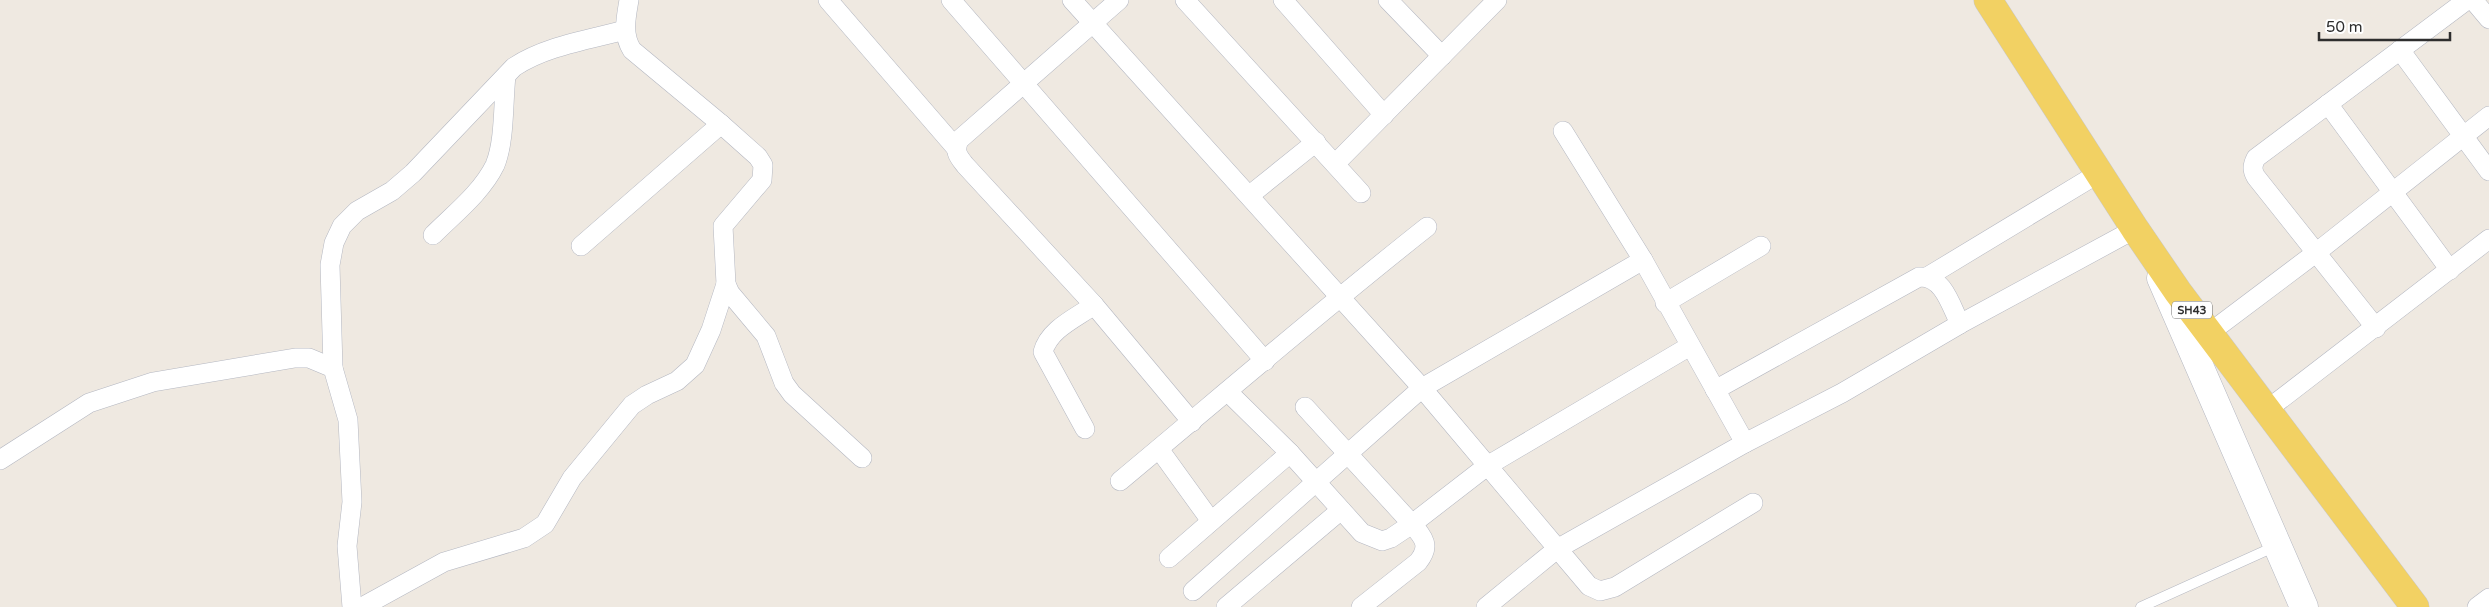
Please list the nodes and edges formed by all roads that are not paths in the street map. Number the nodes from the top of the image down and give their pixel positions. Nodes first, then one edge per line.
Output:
1 (629, 0) edge
2 (828, 0) edge
3 (951, 0) edge
4 (1072, 0) edge
5 (1119, 0) edge
6 (1185, 0) edge
7 (1283, 0) edge
8 (1388, 0) edge
9 (1497, 0) edge
10 (1988, 0) edge
11 (2479, 5) edge
12 (1093, 23) junction
13 (625, 30) junction
14 (2400, 50) junction
15 (1442, 56) junction
16 (506, 76) junction
17 (1023, 83) junction
18 (2328, 104) junction
19 (1384, 115) junction
20 (2489, 116) edge
21 (721, 124) junction
22 (1562, 131) dead end
23 (2464, 136) junction
24 (1316, 142) junction
25 (956, 148) junction
26 (1335, 164) junction
27 (2489, 171) edge
28 (2099, 173) junction
29 (2394, 192) junction
30 (1362, 193) dead end
31 (1250, 195) junction
32 (1427, 227) dead end
33 (433, 235) dead end
34 (2142, 239) junction
35 (2489, 239) edge
36 (581, 246) dead end
37 (1761, 246) dead end
38 (2317, 252) junction
39 (1643, 260) junction
40 (2450, 270) junction
41 (1927, 276) junction
42 (726, 284) junction
43 (1340, 296) junction
44 (1665, 303) junction
45 (1094, 305) junction
46 (1960, 324) junction
47 (2376, 328) junction
48 (2208, 334) junction
49 (1690, 346) junction
50 (1265, 362) junction
51 (326, 365) junction
52 (1422, 388) junction
53 (1715, 390) junction
54 (1228, 392) junction
55 (1305, 407) dead end
56 (2268, 409) junction
57 (1192, 422) junction
58 (1085, 429) dead end
59 (1745, 443) junction
60 (1159, 449) junction
61 (1290, 453) junction
62 (1347, 454) junction
63 (862, 458) dead end
64 (0, 460) edge
65 (1487, 466) junction
66 (1120, 481) dead end
67 (1316, 483) junction
68 (1753, 503) dead end
69 (1341, 510) junction
70 (1211, 521) junction
71 (1412, 524) junction
72 (2277, 546) junction
73 (1557, 549) junction
74 (1169, 558) dead end
75 (1192, 591) dead end
76 (2489, 598) edge
77 (352, 607) edge
78 (362, 607) edge
79 (1226, 607) edge
80 (1361, 607) edge
81 (1486, 607) edge
82 (2141, 607) edge
83 (2304, 607) edge
84 (2415, 607) edge
85 (2477, 607) edge

1 - 13 street
2 - 25 street
3 - 17 street
4 - 12 street
5 - 12 street
6 - 24 street
7 - 19 street
8 - 15 street
9 - 15 street
10 - 28 main road, SH43
11 - 14 street
12 - 17 street
12 - 31 street
13 - 16 street
13 - 21 street
14 - 18 street
14 - 23 street
15 - 19 street
16 - 33 street
16 - 51 street
17 - 25 street
17 - 50 street
18 - 29 street
18 - 38 street
19 - 26 street
20 - 23 street
21 - 36 street
21 - 42 street
22 - 39 street
23 - 27 street
23 - 29 street
24 - 26 street
24 - 31 street
25 - 45 street
26 - 30 street
28 - 34 main road, SH43
28 - 41 street
29 - 38 street
29 - 40 street
31 - 43 street
32 - 43 street
34 - 46 street
34 - 48 main road, SH43
34 - 72 street
35 - 40 street
37 - 44 street
38 - 47 street
38 - 48 street
39 - 44 street
39 - 52 street
40 - 47 street
41 - 46 street
41 - 53 street
42 - 63 street
42 - 78 street
43 - 50 street
43 - 52 street
44 - 49 street
45 - 57 street
45 - 58 street
46 - 59 street
47 - 56 street
48 - 56 main road, SH43
49 - 53 street
49 - 65 street
50 - 54 street
51 - 64 street
51 - 77 street
52 - 62 street
52 - 65 street
53 - 59 street
54 - 57 street
54 - 61 street
55 - 62 street
56 - 84 main road, SH43
57 - 60 street
59 - 73 street
60 - 66 street
60 - 70 street
61 - 67 street
61 - 70 street
62 - 67 street
62 - 71 street
65 - 71 street
65 - 73 street
67 - 69 street
67 - 75 street
68 - 73 street
69 - 71 street
69 - 79 street
70 - 74 street
71 - 80 street
72 - 82 lane
72 - 83 street
73 - 81 street
76 - 85 street

